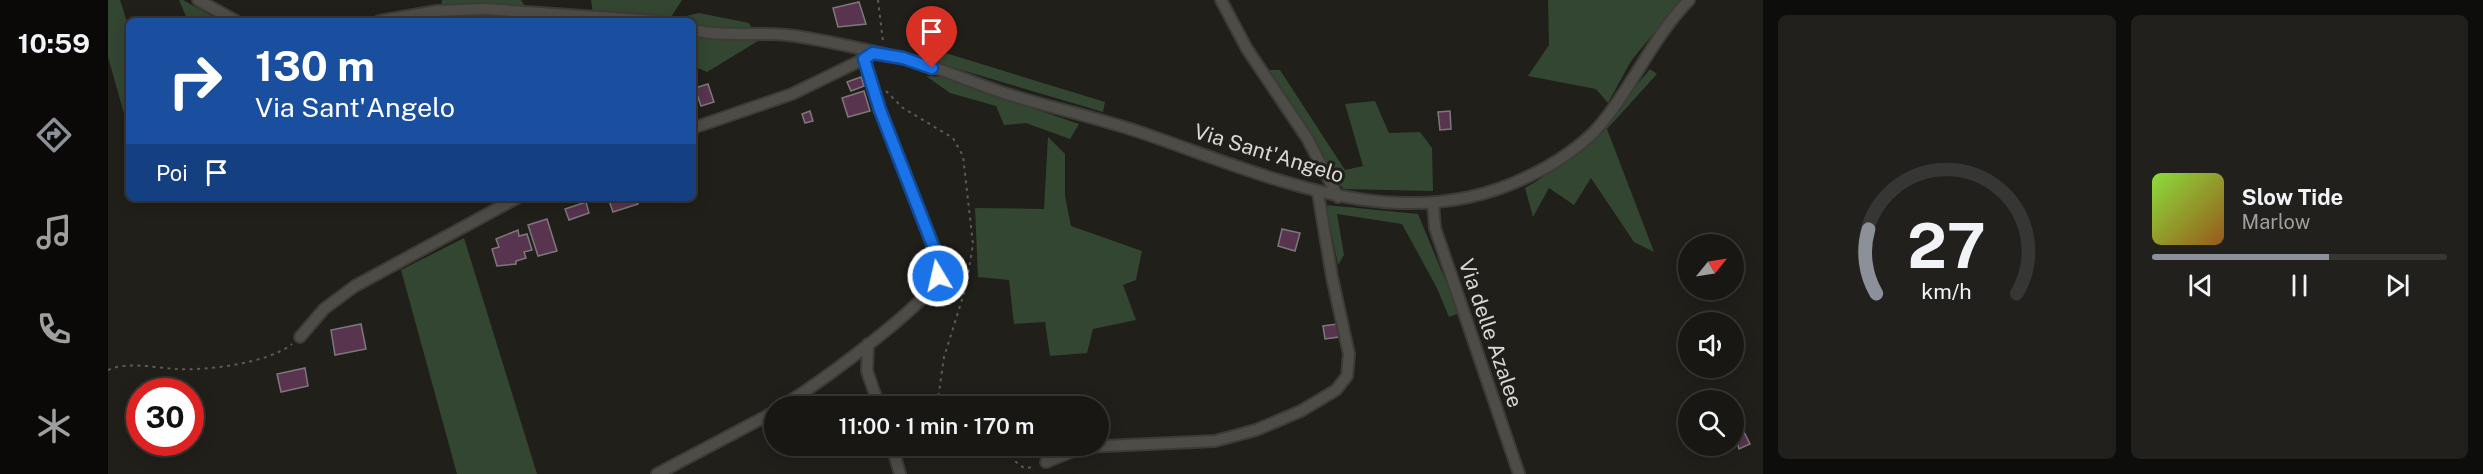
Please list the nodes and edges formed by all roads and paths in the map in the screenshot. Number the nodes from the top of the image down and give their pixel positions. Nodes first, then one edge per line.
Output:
1 (198, 0) edge
2 (878, 0) edge
3 (1221, 0) edge
4 (1689, 0) edge
5 (231, 18) edge
6 (396, 18) edge
7 (613, 18) edge
8 (696, 30) edge
9 (885, 55) junction
10 (869, 56) junction
11 (882, 87) dead end
12 (696, 127) edge
13 (1318, 193) junction
14 (1338, 197) junction
15 (511, 201) edge
16 (1432, 203) junction
17 (300, 337) joint
18 (868, 344) junction
19 (108, 370) edge
20 (796, 396) edge
21 (876, 396) edge
22 (938, 396) edge
23 (764, 417) edge
24 (894, 456) edge
25 (1014, 456) edge
26 (1046, 462) joint
27 (657, 474) edge
28 (900, 474) edge
29 (1519, 474) edge

1 - 5 street
2 - 9 path
3 - 14 street
4 - 16 street, Via Sant'Angelo
6 - 7 street
8 - 10 street, Via Sant'Angelo
9 - 10 street, Via Sant'Angelo
9 - 13 street, Via Sant'Angelo
10 - 12 street
10 - 18 street
11 - 22 path
13 - 14 street, Via Sant'Angelo
13 - 26 street
14 - 16 street, Via Sant'Angelo
15 - 17 street
16 - 29 street, Via delle Azalee
17 - 19 path
18 - 20 street
18 - 21 street
23 - 27 street
24 - 28 street
25 - 26 path

